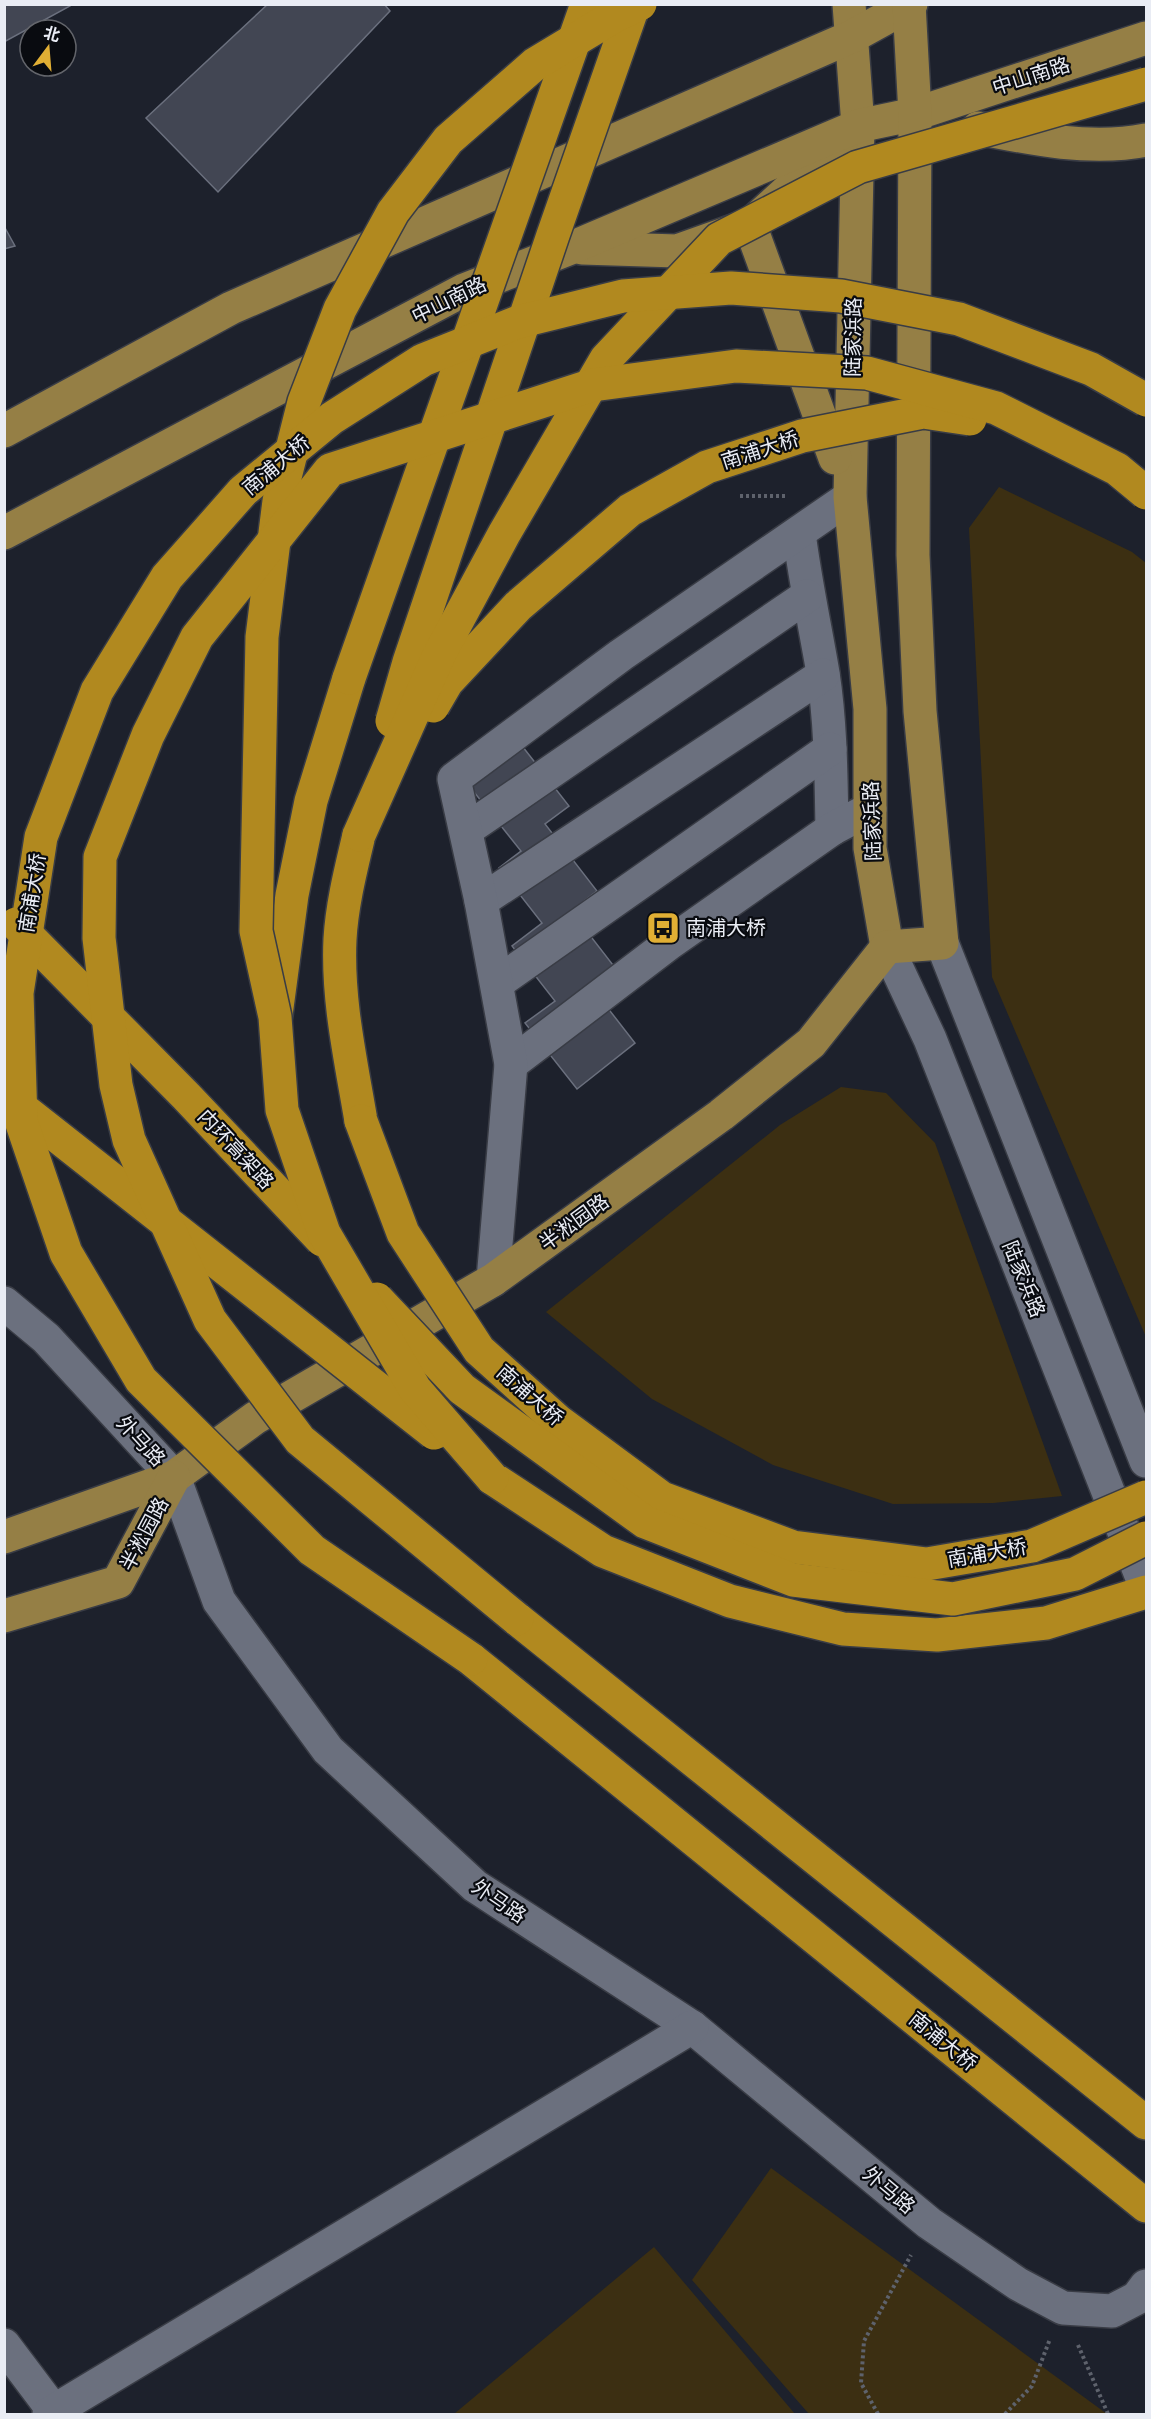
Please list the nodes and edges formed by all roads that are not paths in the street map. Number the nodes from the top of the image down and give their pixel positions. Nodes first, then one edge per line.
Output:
1 (587, 4) edge
2 (634, 4) edge
3 (640, 4) edge
4 (910, 5) edge
5 (851, 20) edge
6 (1146, 38) edge
7 (1146, 84) edge
8 (915, 114) junction
9 (858, 126) junction
10 (1146, 140) edge
11 (750, 225) junction
12 (571, 248) junction
13 (1146, 400) edge
14 (4, 431) edge
15 (1146, 463) edge
16 (1146, 493) edge
17 (850, 496) junction
18 (4, 533) edge
19 (799, 533) junction
20 (807, 596) junction
21 (823, 675) junction
22 (830, 750) junction
23 (870, 809) junction
24 (832, 829) junction
25 (466, 830) junction
26 (359, 835) junction
27 (481, 901) junction
28 (8, 916) edge
29 (942, 943) junction
30 (887, 947) junction
31 (497, 983) junction
32 (275, 1017) junction
33 (511, 1064) junction
34 (4, 1094) edge
35 (493, 1280) junction
36 (4, 1303) edge
37 (462, 1389) joint
38 (1146, 1461) edge
39 (174, 1476) junction
40 (492, 1478) junction
41 (1146, 1497) edge
42 (4, 1537) edge
43 (1146, 1538) edge
44 (1146, 1590) edge
45 (4, 1616) edge
46 (692, 2027) junction
47 (1146, 2122) edge
48 (1146, 2206) edge
49 (1146, 2286) edge
50 (4, 2345) edge
51 (51, 2412) edge

1 - 32 highway, bridge
2 - 26 highway, bridge
3 - 32 highway, bridge
4 - 5 main road
4 - 8 main road
5 - 9 main road, 陆家浜路
5 - 14 main road
6 - 8 main road, 中山南路
7 - 26 highway, bridge
8 - 9 main road, 中山南路
8 - 10 main road, 中山南路
8 - 29 main road
9 - 11 main road
9 - 12 main road, 中山南路
9 - 17 main road, 陆家浜路
11 - 12 main road
11 - 17 main road
12 - 18 main road, 中山南路
13 - 48 highway, 南浦大桥, bridge
15 - 26 highway, 南浦大桥, bridge
16 - 47 highway, 南浦大桥, bridge
17 - 19 street
17 - 23 main road, 陆家浜路
19 - 20 street
19 - 25 street
20 - 21 street
20 - 25 street
21 - 22 street
21 - 27 street
22 - 24 street
22 - 31 street
23 - 24 street
23 - 30 main road, 陆家浜路
24 - 33 street
25 - 27 street
26 - 41 highway, 南浦大桥, bridge
27 - 31 street
28 - 37 highway, 内环高架路, bridge
29 - 30 main road
29 - 38 street
30 - 35 main road, 半淞园路
30 - 44 street, 陆家浜路
31 - 33 street
32 - 40 highway, bridge
33 - 35 street
34 - 40 highway, bridge
35 - 39 main road, 半淞园路
36 - 39 street, 外马路
37 - 43 highway, 南浦大桥, bridge
39 - 42 main road, 半淞园路
39 - 45 main road, 半淞园路
39 - 46 street, 外马路
40 - 44 highway
46 - 49 street, 外马路
46 - 51 street
50 - 51 street

